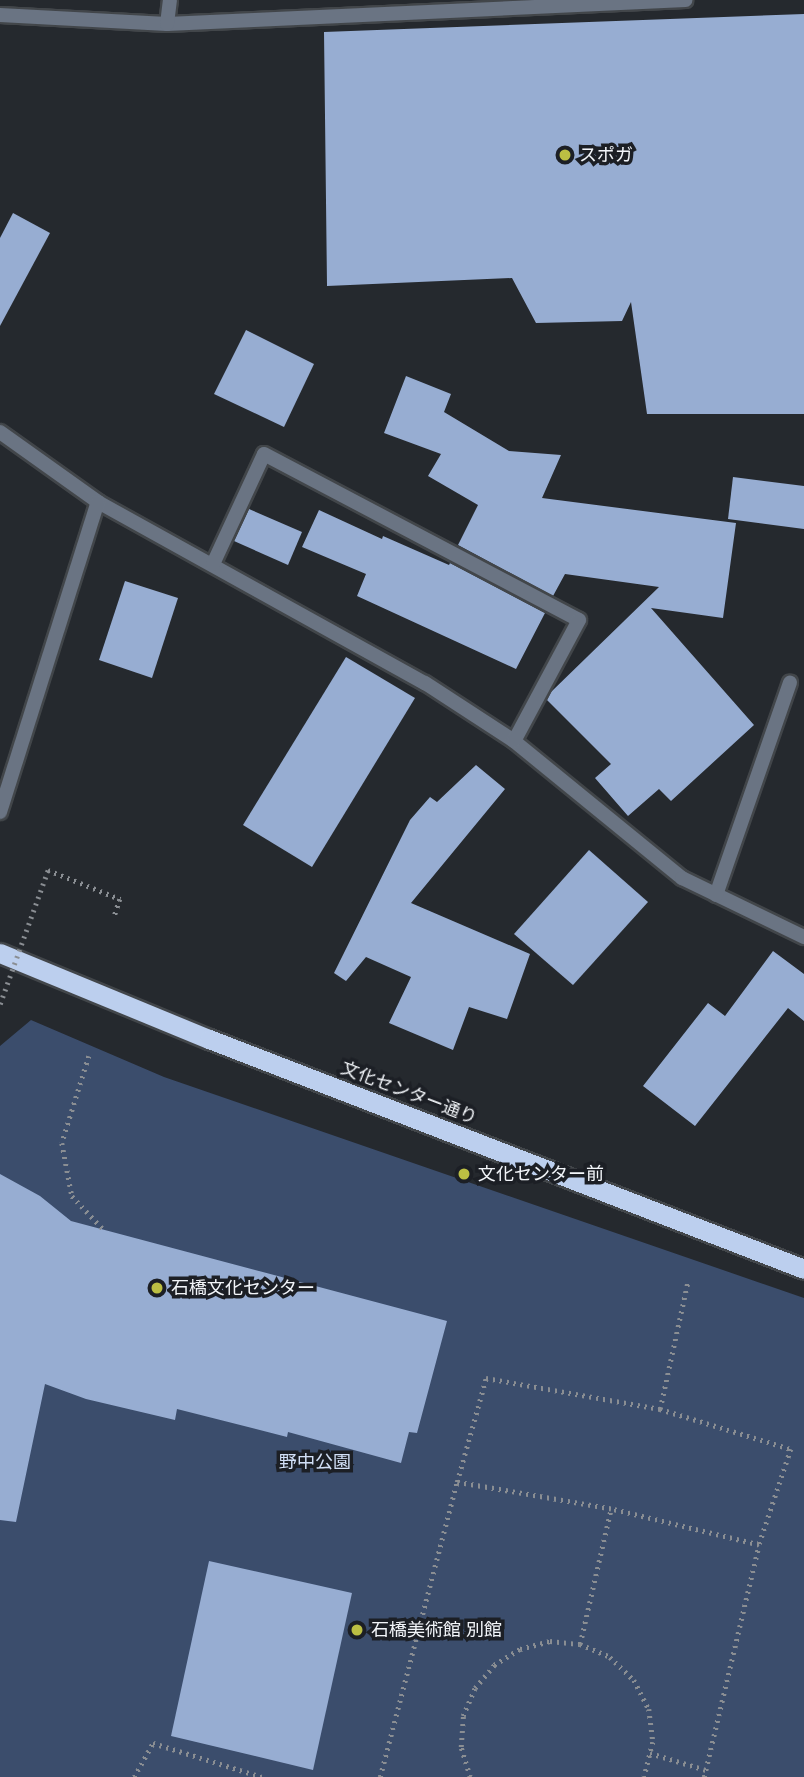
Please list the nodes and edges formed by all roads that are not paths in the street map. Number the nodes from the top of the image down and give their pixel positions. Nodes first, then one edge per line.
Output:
1 (170, 0) edge
2 (685, 0) edge
3 (652, 2) edge
4 (0, 15) edge
5 (167, 24) junction
6 (0, 432) edge
7 (98, 502) junction
8 (212, 564) junction
9 (790, 682) dead end
10 (514, 741) junction
11 (0, 812) edge
12 (716, 895) junction
13 (804, 937) edge
14 (0, 953) edge
15 (804, 1269) edge

1 - 5 street
2 - 3 street
3 - 5 street
4 - 5 street
6 - 7 street
7 - 8 street
7 - 11 street
8 - 10 street
8 - 10 street
9 - 12 street
10 - 12 street
12 - 13 street
14 - 15 highway, 文化センター通り

